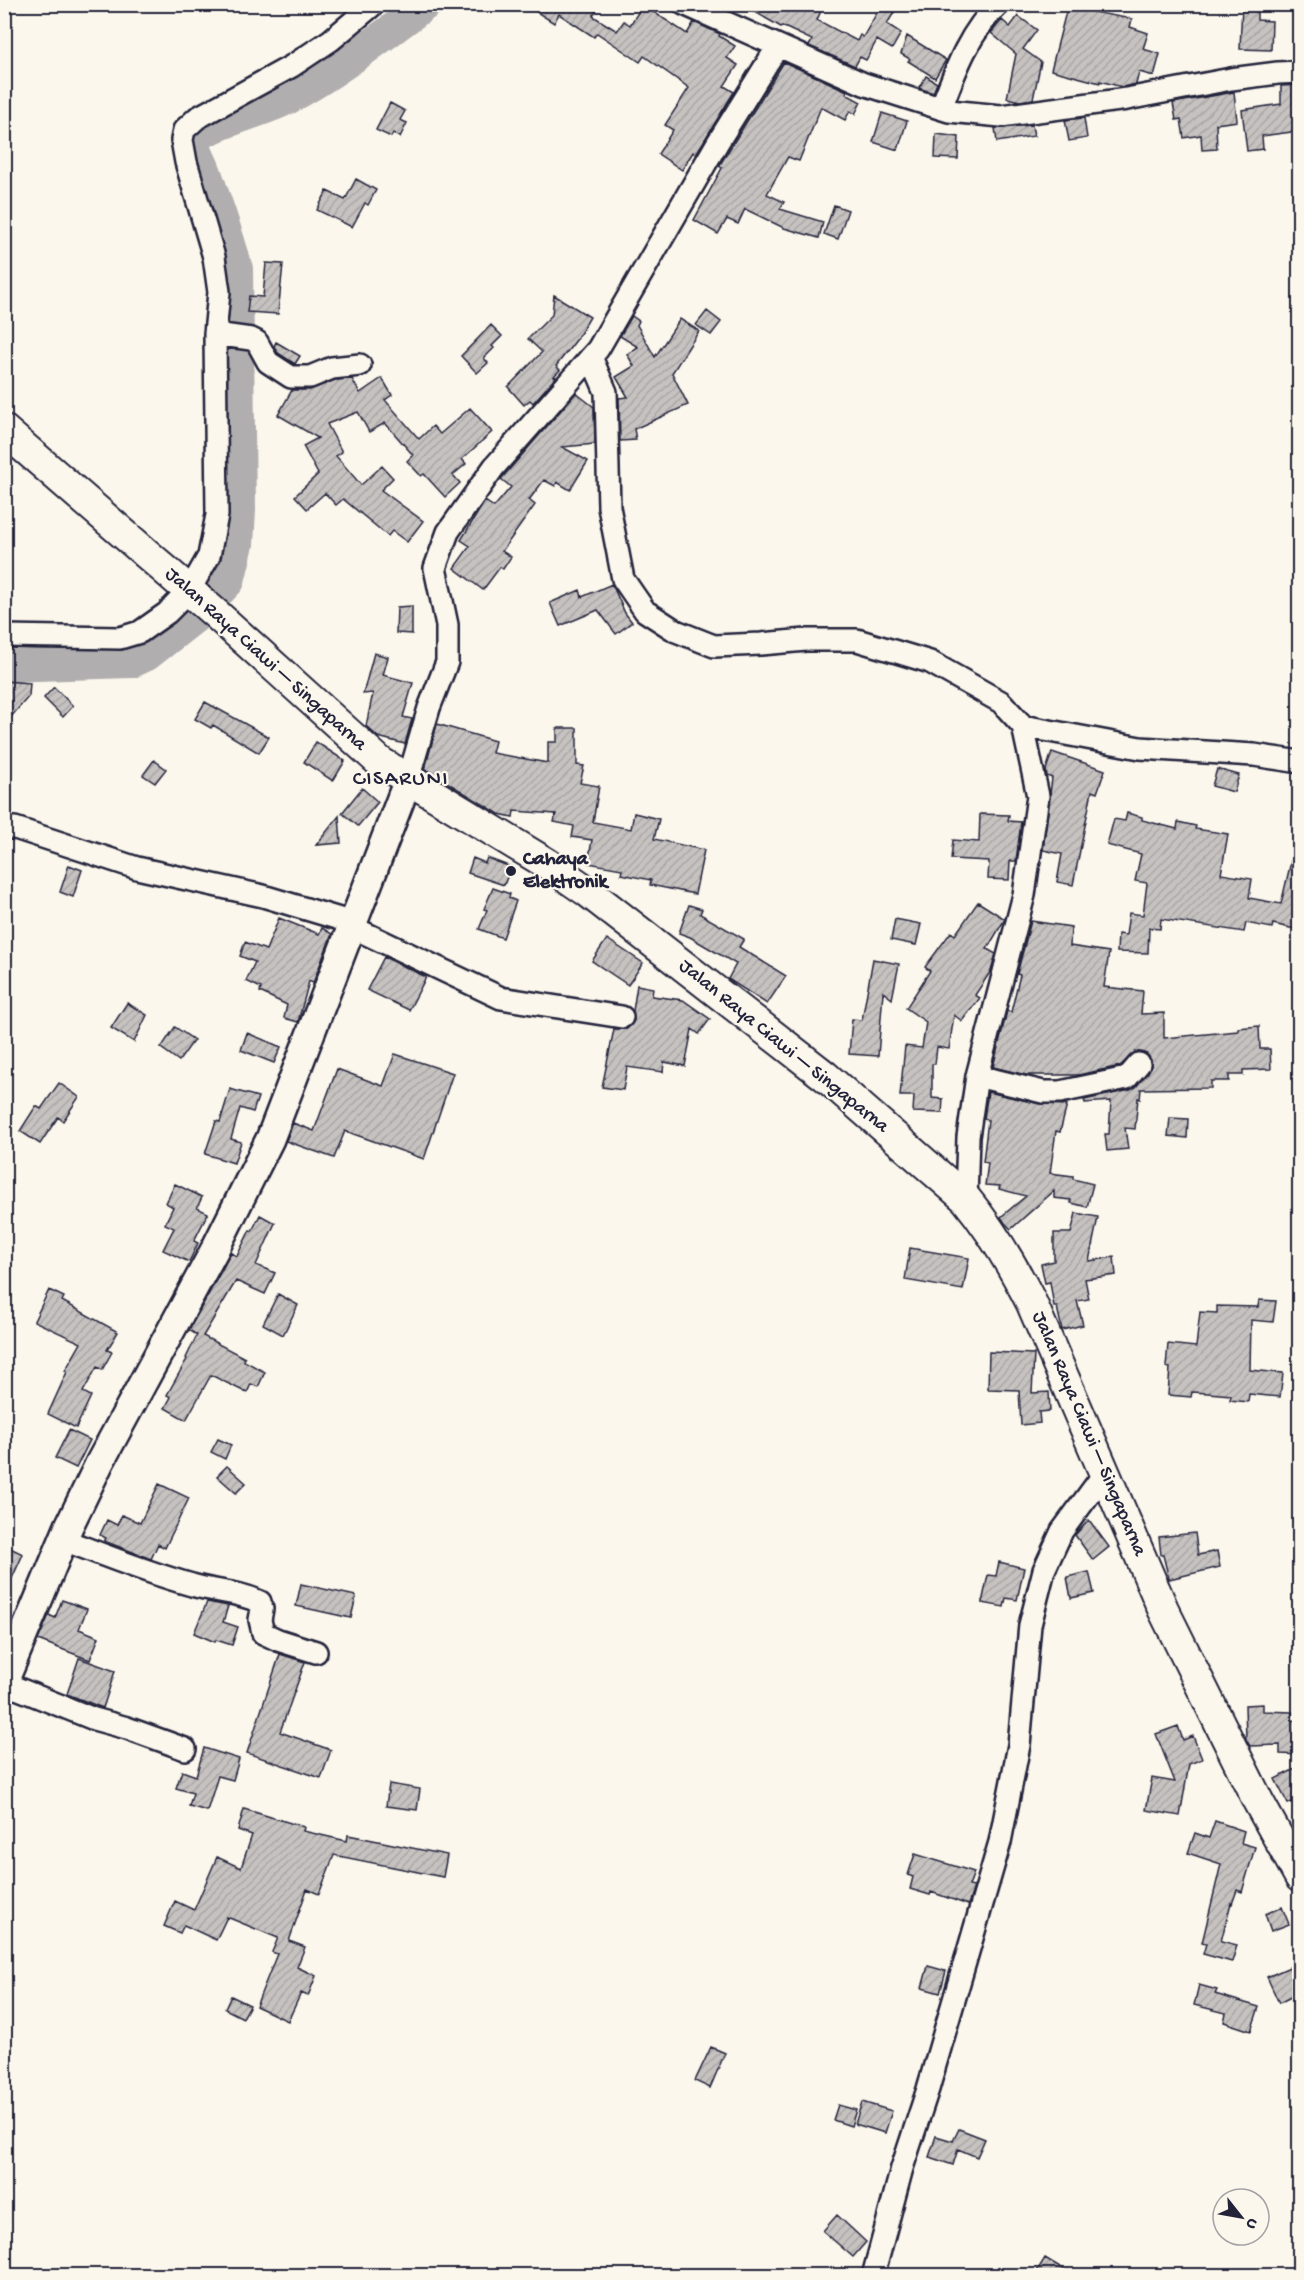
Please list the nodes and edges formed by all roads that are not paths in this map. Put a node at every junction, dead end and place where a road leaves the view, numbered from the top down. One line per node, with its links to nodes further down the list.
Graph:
1 (684, 4): 4 (street)
2 (999, 4): 6 (street)
3 (374, 5): 7 (street)
4 (778, 46): 6 (street); 8 (street)
5 (1299, 72): 6 (street)
6 (941, 108)
7 (233, 337): 9 (street); 11 (street)
8 (591, 357): 13 (street); 15 (street)
9 (360, 365)
10 (4, 430): 11 (main road, Jalan Raya Ciawi — Singaparna)
11 (201, 602): 12 (street); 15 (main road, Jalan Raya Ciawi — Singaparna)
12 (4, 636)
13 (1023, 726): 14 (street); 20 (street)
14 (1299, 762)
15 (408, 780): 17 (street); 21 (main road, Jalan Raya Ciawi — Singaparna)
16 (4, 828): 17 (street)
17 (352, 925): 18 (street); 23 (street)
18 (622, 1017)
19 (1139, 1064): 20 (street)
20 (977, 1076): 21 (street)
21 (966, 1200): 22 (main road, Jalan Raya Ciawi — Singaparna)
22 (1104, 1474): 27 (main road, Jalan Raya Ciawi — Singaparna); 28 (street)
23 (64, 1540): 24 (street); 25 (street)
24 (315, 1652)
25 (4, 1683): 26 (street)
26 (185, 1749)
27 (1299, 1877)
28 (873, 2276)

